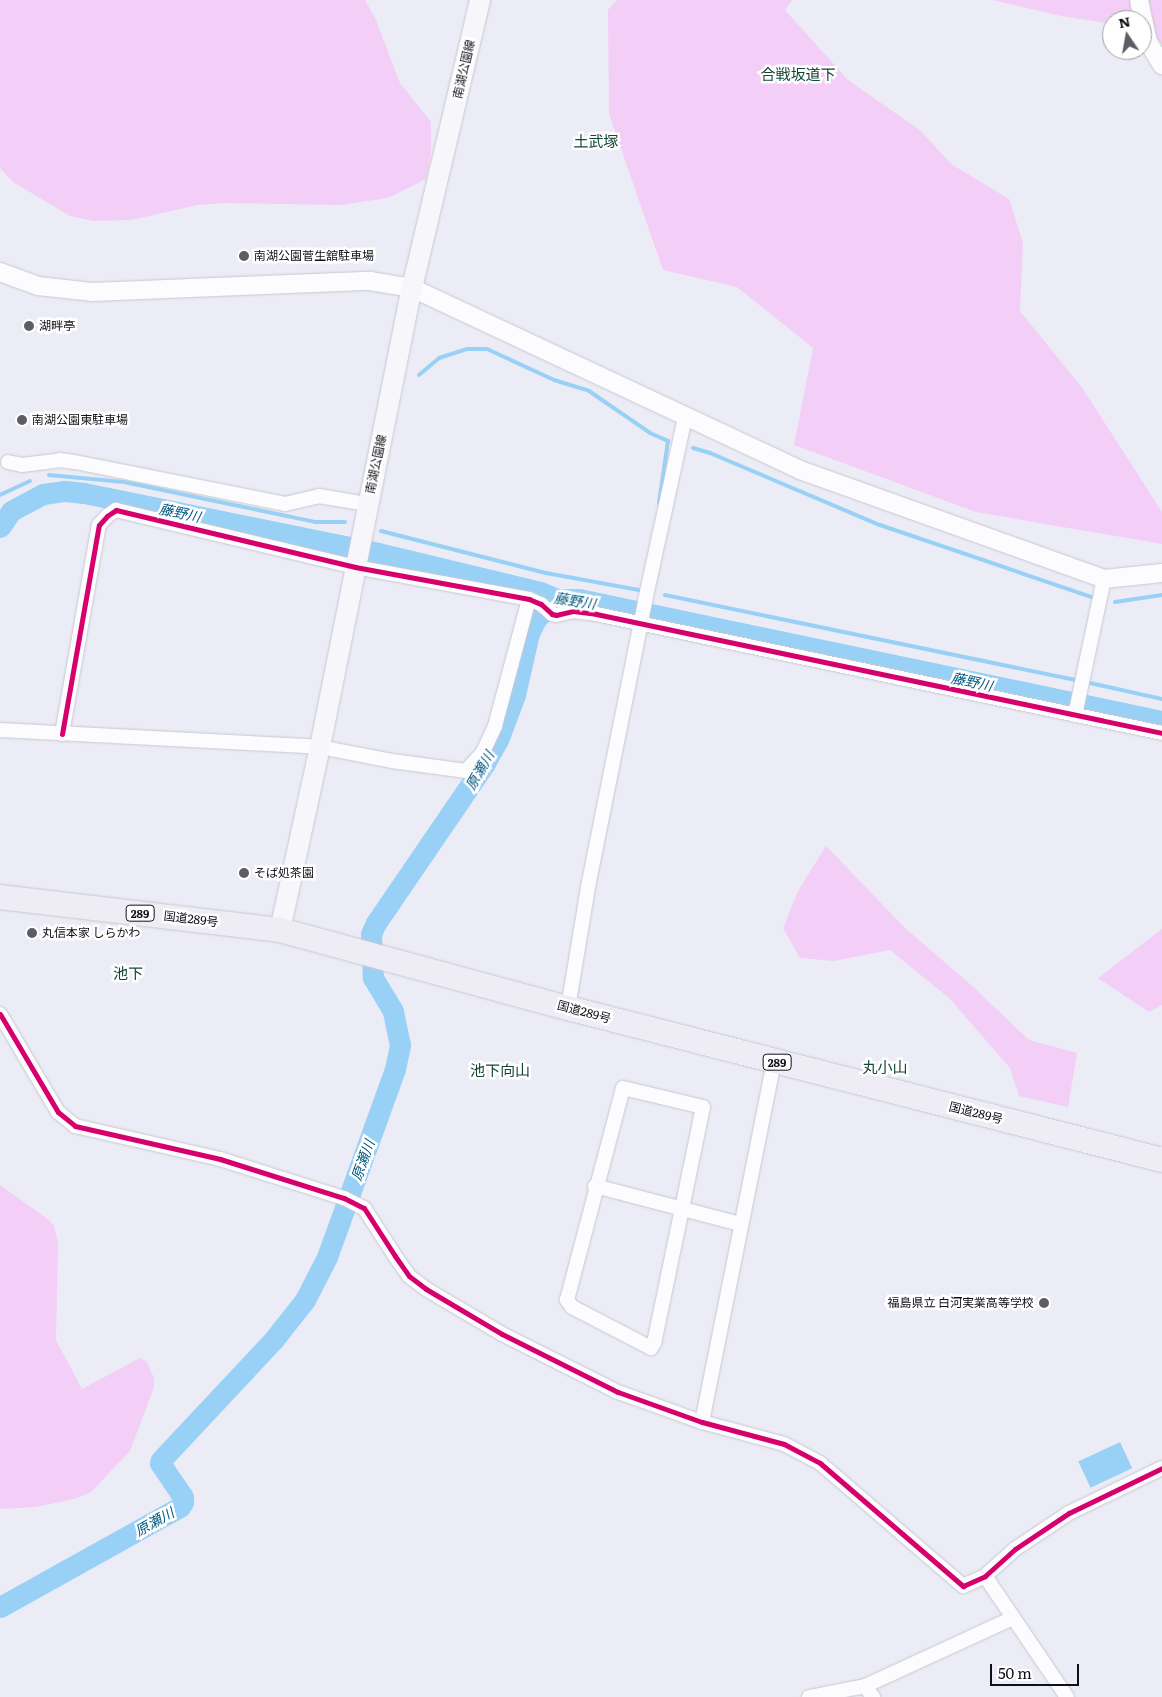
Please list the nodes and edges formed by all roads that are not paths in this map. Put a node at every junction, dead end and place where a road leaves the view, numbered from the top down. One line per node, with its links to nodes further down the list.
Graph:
1 (480, 0): 5 (main road, 南湖公園線)
2 (1139, 0): 3 (street)
3 (1162, 65)
4 (0, 272): 5 (street)
5 (412, 288): 6 (street); 8 (main road, 南湖公園線)
6 (685, 417): 11 (street); 13 (street)
7 (8, 462): 8 (street)
8 (367, 504): 9 (main road, 南湖公園線)
9 (355, 567): 12 (street); 17 (street); 18 (main road, 南湖公園線)
10 (1162, 573): 11 (street)
11 (1104, 579): 14 (street)
12 (535, 601): 13 (street); 18 (street)
13 (641, 623): 14 (street); 21 (street)
14 (1075, 715): 16 (street)
15 (0, 730): 17 (street)
16 (1162, 733)
17 (62, 734): 18 (street)
18 (320, 747): 20 (main road, 南湖公園線)
19 (0, 897): 20 (highway, 国道289号 / 289)
20 (280, 930): 21 (highway, 国道289号 / 289)
21 (568, 1008): 23 (highway, 国道289号 / 289)
22 (0, 1014): 28 (street)
23 (774, 1061): 24 (highway, 国道289号 / 289); 27 (street)
24 (1162, 1160)
25 (595, 1186): 26 (street); 26 (street); 26 (street)
26 (682, 1207): 27 (street)
27 (740, 1224): 28 (street)
28 (702, 1422): 30 (street)
29 (1162, 1468): 30 (street)
30 (985, 1576): 31 (street)
31 (1013, 1618): 32 (street); 34 (street)
32 (869, 1691): 33 (street)
33 (809, 1697)
34 (1067, 1697)

